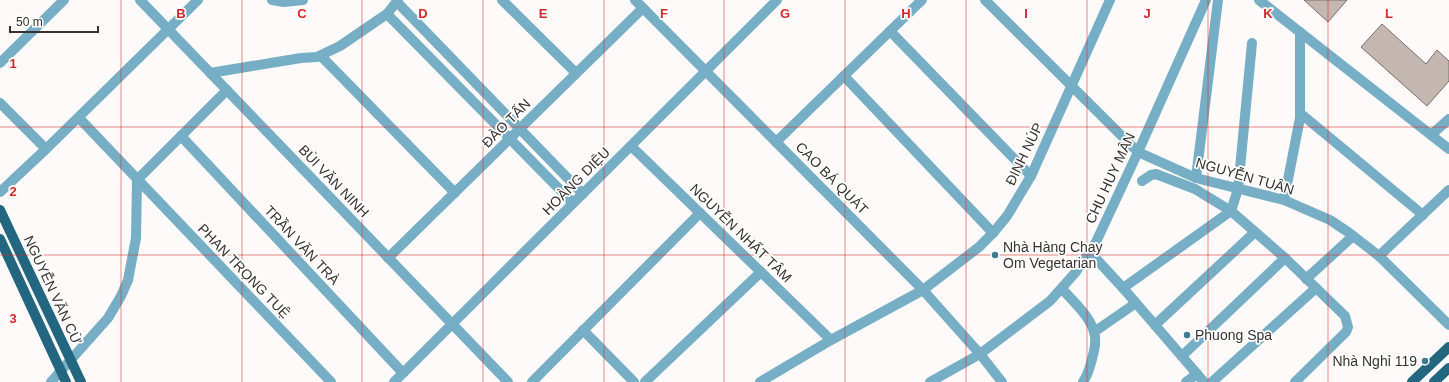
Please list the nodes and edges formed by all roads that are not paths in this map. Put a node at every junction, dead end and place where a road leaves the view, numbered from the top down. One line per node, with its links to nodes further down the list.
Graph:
1 (64, 0): 23 (street)
2 (140, 0): 18 (street, BÙI VĂN NINH)
3 (198, 0): 18 (street)
4 (272, 0): 5 (street)
5 (303, 0)
6 (502, 0): 26 (street)
7 (635, 0): 16 (street, CAO BÁ QUÁT)
8 (778, 0): 24 (street, HOÀNG DIỆU)
9 (922, 0): 19 (street)
10 (985, 0): 28 (street, NGUYỄN TUÂN)
11 (1206, 0): 42 (street, CHU HUY MÂN)
12 (1218, 0): 44 (street)
13 (1259, 0): 20 (street)
14 (398, 1): 17 (street); 34 (street)
15 (1109, 1): 28 (street, ĐINH NÚP)
16 (643, 8): 24 (street, CAO BÁ QUÁT); 26 (street, ĐÀO TẤN)
17 (387, 14): 22 (street); 37 (street)
18 (168, 30): 25 (street, BÙI VĂN NINH); 32 (street)
19 (890, 31): 27 (street); 43 (street)
20 (1300, 32): 31 (street); 36 (street)
21 (1252, 43): 47 (street)
22 (320, 56): 25 (street); 50 (street)
23 (0, 63)
24 (706, 71): 38 (street, CAO BÁ QUÁT); 39 (street, HOÀNG DIỆU)
25 (210, 73): 29 (street, BÙI VĂN NINH)
26 (576, 73): 34 (street, ĐÀO TẤN)
27 (844, 76): 38 (street); 59 (street)
28 (1070, 86): 42 (street, NGUYỄN TUÂN); 43 (street, ĐINH NÚP)
29 (226, 90): 35 (street); 64 (street, BÙI VĂN NINH)
30 (0, 103): 40 (street)
31 (1300, 114): 52 (street); 57 (street)
32 (79, 118): 40 (street); 45 (street, PHAN TRỌNG TUỆ)
33 (1449, 119): 36 (street)
34 (520, 129): 37 (street, ĐÀO TẤN); 51 (street)
35 (181, 136): 45 (street); 85 (street, TRẦN VĂN TRÀ)
36 (1431, 136): 41 (street)
37 (510, 139): 50 (street, ĐÀO TẤN); 53 (street)
38 (776, 142): 71 (street, CAO BÁ QUÁT)
39 (630, 146): 51 (street, HOÀNG DIỆU); 56 (street, NGUYỄN NHẤT TÂM)
40 (46, 149): 49 (street)
41 (1449, 149)
42 (1138, 152): 44 (street, NGUYỄN TUÂN); 62 (street, CHU HUY MÂN)
43 (1030, 176): 59 (street, ĐINH NÚP)
44 (1196, 178): 47 (street, NGUYỄN TUÂN)
45 (138, 180): 82 (street); 90 (street, PHAN TRỌNG TUỆ)
46 (1142, 181): 55 (street)
47 (1238, 189): 52 (street, NGUYỄN TUÂN); 55 (street)
48 (1449, 190): 57 (street)
49 (0, 192)
50 (455, 193): 64 (street, ĐÀO TẤN)
51 (583, 194): 53 (street, HOÀNG DIỆU)
52 (1284, 200): 60 (street, NGUYỄN TUÂN)
53 (573, 203): 73 (street, HOÀNG DIỆU)
54 (0, 210): 82 (main road, NGUYỄN VĂN CỪ)
55 (1231, 211): 58 (street); 68 (street)
56 (700, 213): 66 (street, NGUYỄN NHẤT TÂM); 76 (street)
57 (1422, 215): 63 (street)
58 (1255, 232): 65 (street); 74 (street)
59 (993, 233): 71 (street, ĐINH NÚP)
60 (1353, 236): 63 (street, NGUYỄN TUÂN); 67 (street)
61 (0, 239): 84 (main road, NGUYỄN VĂN CỪ)
62 (1090, 251): 68 (street); 70 (street, CHU HUY MÂN)
63 (1379, 256): 75 (street, NGUYỄN TUÂN)
64 (388, 258): 73 (street, BÙI VĂN NINH)
65 (1286, 258): 67 (street); 81 (street)
66 (761, 272): 78 (street, NGUYỄN NHẤT TÂM); 95 (street)
67 (1306, 279): 69 (street)
68 (1123, 288): 72 (street)
69 (1316, 288): 102 (street); 103 (street)
70 (1062, 289): 77 (street); 80 (street, CHU HUY MÂN)
71 (923, 290): 78 (street, ĐINH NÚP); 80 (street, CAO BÁ QUÁT)
72 (1136, 303): 74 (street); 77 (street)
73 (452, 324): 85 (street, HOÀNG DIỆU); 92 (street, BÙI VĂN NINH)
74 (1155, 325): 81 (street)
75 (1449, 325)
76 (583, 330): 93 (street); 94 (street)
77 (1094, 332): 99 (street)
78 (831, 340): 96 (street, ĐINH NÚP)
79 (1449, 347): 104 (main road)
80 (980, 354): 97 (street, CHU HUY MÂN); 98 (street, CAO BÁ QUÁT)
81 (1182, 356): 86 (street)
82 (71, 360): 84 (street); 89 (main road, NGUYỄN VĂN CỪ)
83 (1449, 368): 105 (main road)
84 (61, 371): 87 (street); 88 (main road, NGUYỄN VĂN CỪ)
85 (403, 373): 91 (street, HOÀNG DIỆU)
86 (1197, 374): 100 (street); 101 (street)
87 (51, 382)
88 (66, 382)
89 (81, 382)
90 (331, 382)
91 (394, 382)
92 (508, 382)
93 (532, 382)
94 (634, 382)
95 (644, 382)
96 (760, 382)
97 (930, 382)
98 (1002, 382)
99 (1083, 382)
100 (1186, 382)
101 (1204, 382)
102 (1212, 382)
103 (1295, 382)
104 (1412, 382)
105 (1434, 382)

